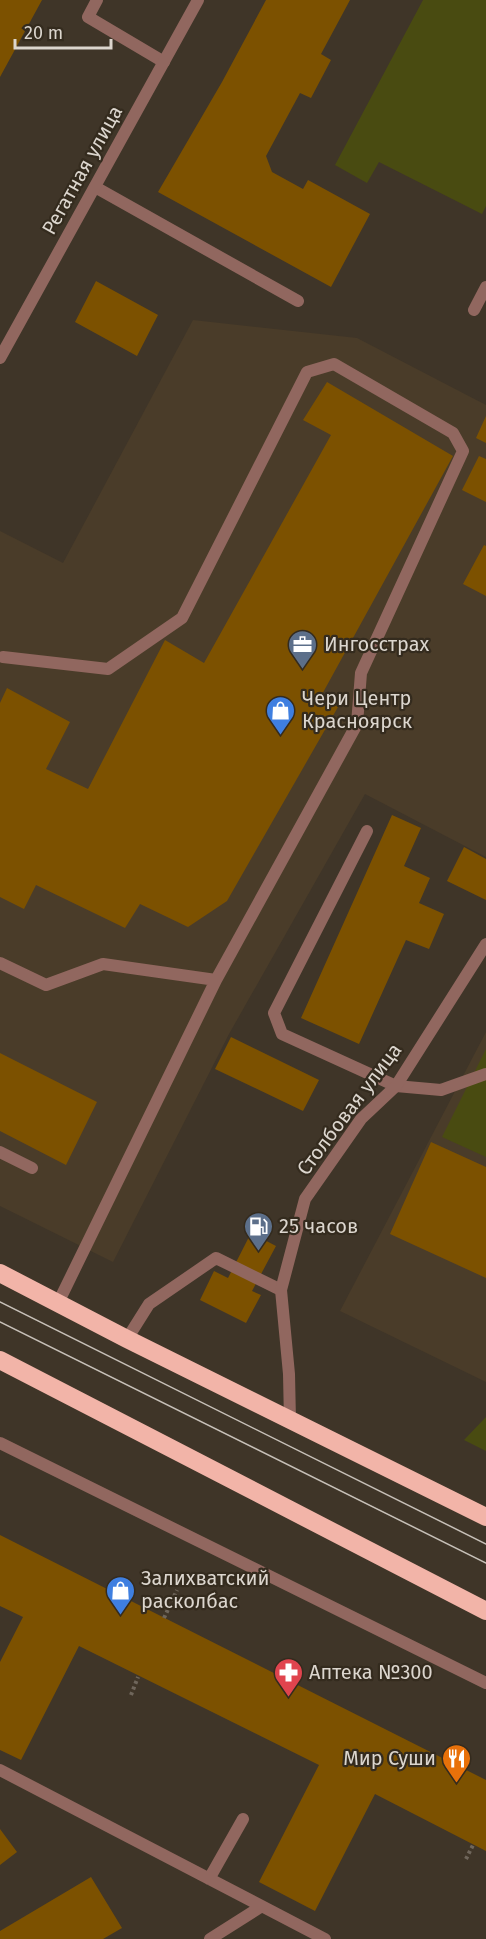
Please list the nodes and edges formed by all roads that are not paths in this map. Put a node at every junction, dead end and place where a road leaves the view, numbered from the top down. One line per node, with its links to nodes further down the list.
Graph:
1 (97, 0): 3 (street)
2 (198, 0): 3 (street, Регатная улица)
3 (164, 62): 4 (street, Регатная улица)
4 (95, 187): 6 (street); 8 (street, Регатная улица)
5 (486, 287): 7 (street)
6 (298, 301)
7 (474, 310)
8 (0, 358)
9 (3, 657): 13 (street)
10 (367, 831): 15 (street)
11 (486, 944): 15 (street, Столбовая улица)
12 (0, 963): 13 (street)
13 (216, 980): 20 (street)
14 (486, 1074): 15 (street)
15 (396, 1086): 19 (street, Столбовая улица)
16 (0, 1152): 17 (street)
17 (32, 1168)
18 (0, 1273): 20 (highway)
19 (281, 1290): 21 (street); 23 (street, Столбовая улица)
20 (58, 1303): 21 (highway)
21 (127, 1340): 23 (highway)
22 (0, 1360): 26 (highway)
23 (290, 1421): 25 (highway)
24 (0, 1443): 27 (street)
25 (486, 1517)
26 (486, 1611)
27 (486, 1683)
28 (0, 1770): 30 (street)
29 (243, 1819): 30 (street)
30 (209, 1879): 31 (street)
31 (262, 1906): 32 (street); 33 (street)
32 (210, 1939)
33 (325, 1939)

